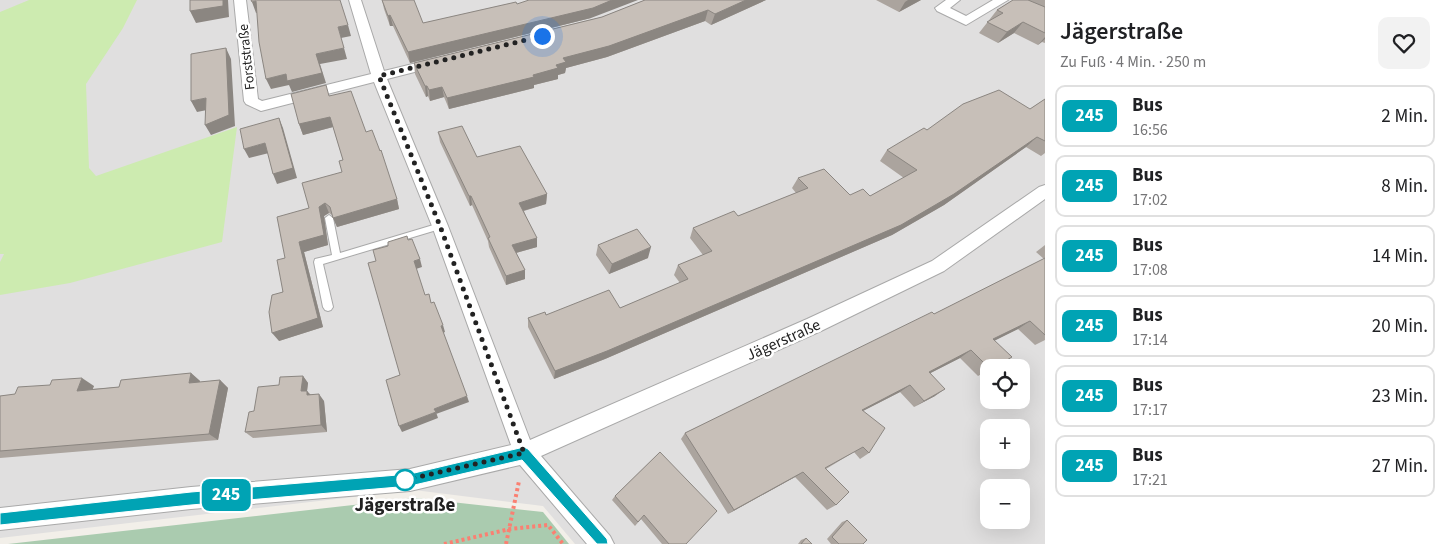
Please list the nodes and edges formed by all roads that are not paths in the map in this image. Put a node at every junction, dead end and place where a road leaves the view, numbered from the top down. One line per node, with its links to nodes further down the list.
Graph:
1 (240, 0): 6 (street, Forststraße)
2 (355, 0): 6 (street)
3 (954, 0): 4 (street)
4 (1002, 0)
5 (451, 59): 6 (street)
6 (379, 76): 9 (street)
7 (1045, 191): 12 (street, Jägerstraße)
8 (329, 218): 10 (lane)
9 (440, 226): 10 (lane); 12 (street)
10 (337, 256): 11 (lane)
11 (328, 307)
12 (524, 453): 13 (street, Jägerstraße); 14 (street)
13 (0, 519)
14 (602, 544)

